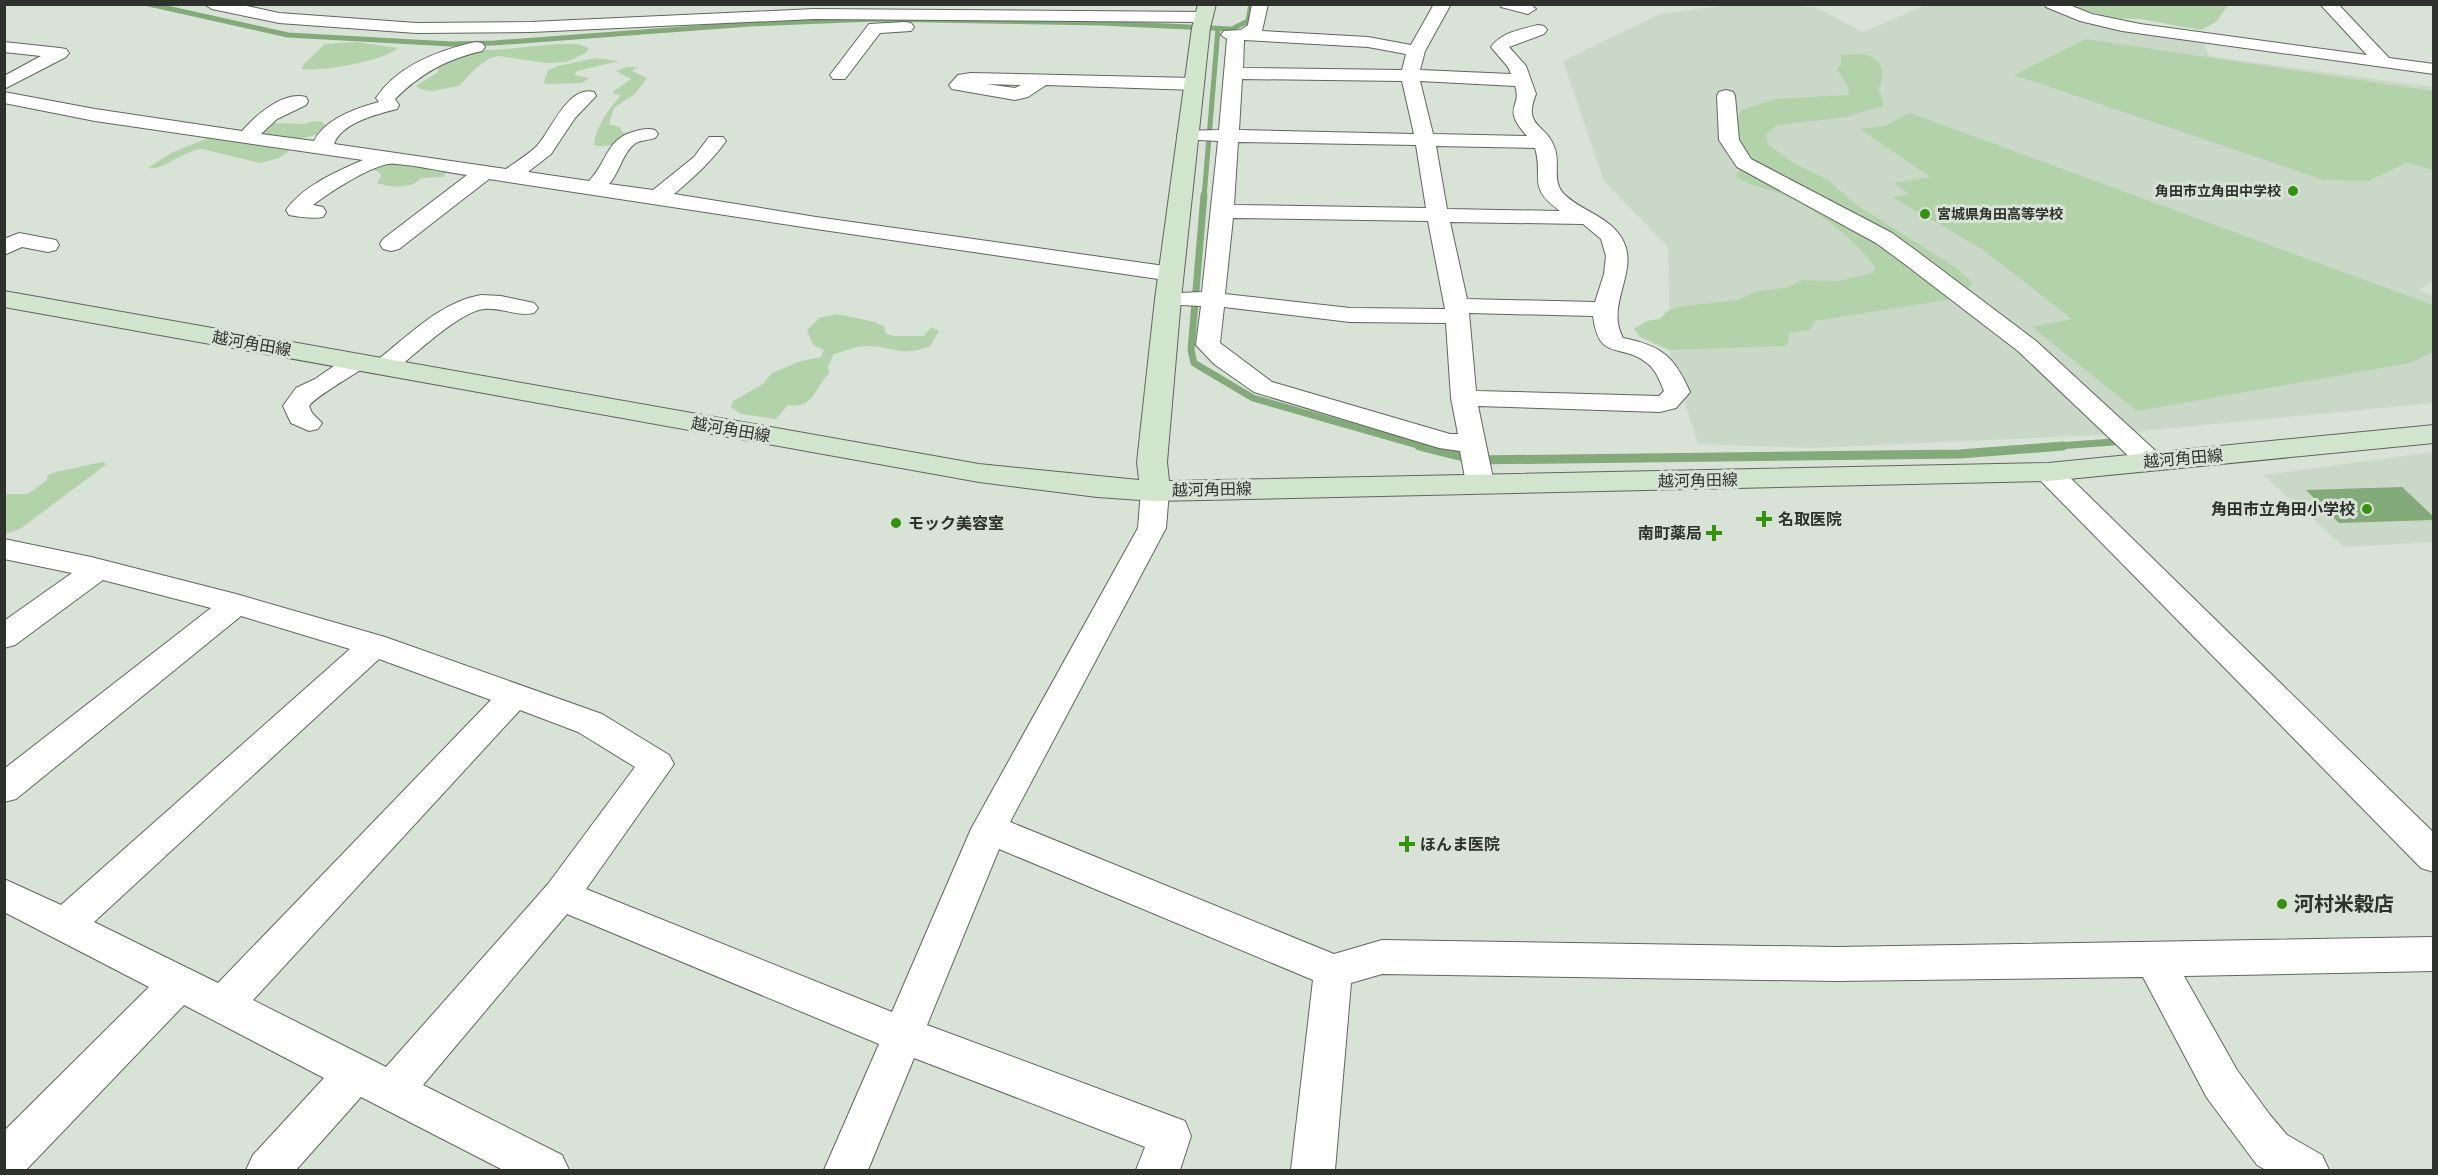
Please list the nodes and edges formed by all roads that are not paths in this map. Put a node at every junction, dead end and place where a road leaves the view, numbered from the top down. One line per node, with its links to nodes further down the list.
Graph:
1 (212, 4): 10 (street)
2 (1260, 4): 12 (street)
3 (1443, 4): 15 (street)
4 (1507, 4): 8 (street)
5 (2052, 4): 16 (street)
6 (2328, 4): 16 (street)
7 (554, 9): 10 (street)
8 (1528, 9)
9 (1204, 23): 10 (street); 12 (street); 19 (street); 24 (main road)
10 (531, 27)
11 (1538, 30): 22 (street)
12 (1240, 35): 15 (street); 18 (street)
13 (4, 47): 23 (street)
14 (477, 47): 36 (street)
15 (1416, 51): 20 (street)
16 (2384, 63): 17 (street)
17 (2433, 69)
18 (1232, 73): 20 (street); 31 (street)
19 (838, 75)
20 (1410, 75): 22 (street); 34 (street)
21 (1040, 81): 24 (street)
22 (1523, 83): 35 (street)
23 (4, 84)
24 (1195, 84): 30 (main road)
25 (587, 96): 39 (street)
26 (1726, 96): 61 (street)
27 (4, 97): 32 (street)
28 (299, 102): 32 (street)
29 (648, 134): 40 (street)
30 (1187, 135): 31 (street); 49 (main road)
31 (1227, 137): 34 (street); 42 (street)
32 (247, 138): 36 (street)
33 (716, 141): 41 (street)
34 (1425, 141): 35 (street); 44 (street)
35 (1542, 142): 45 (street)
36 (324, 149): 37 (street)
37 (385, 158): 38 (street); 43 (street)
38 (483, 173): 39 (street); 46 (street)
39 (509, 176): 40 (street)
40 (594, 188): 41 (street)
41 (656, 198): 49 (street)
42 (1222, 211): 44 (street); 51 (street)
43 (315, 212)
44 (1438, 216): 45 (street); 54 (street)
45 (1587, 218): 53 (street)
46 (392, 244)
47 (48, 245): 48 (street)
48 (4, 248)
49 (1170, 286): 51 (street); 64 (main road)
50 (4, 299): 55 (main road, 越河角田線)
51 (1212, 299): 54 (street); 60 (street)
52 (526, 308): 56 (street)
53 (1605, 309): 54 (street); 57 (street)
54 (1457, 311): 57 (street)
55 (356, 362): 56 (main road, 越河角田線); 58 (street)
56 (384, 367): 64 (main road, 越河角田線)
57 (1464, 398): 60 (street)
58 (309, 423)
59 (2433, 434): 61 (main road, 越河角田線)
60 (1472, 443): 63 (street)
61 (2150, 461): 62 (main road, 越河角田線)
62 (2048, 472): 63 (main road, 越河角田線); 73 (street)
63 (1480, 483): 64 (main road, 越河角田線)
64 (1155, 491): 72 (street)
65 (4, 549): 66 (street)
66 (98, 569): 67 (street); 68 (street)
67 (236, 604): 69 (street); 71 (street)
68 (4, 637)
69 (374, 645): 70 (street); 76 (street)
70 (514, 696): 75 (street); 81 (street)
71 (4, 789)
72 (989, 829): 79 (street); 82 (street)
73 (2433, 857)
74 (4, 894): 76 (street)
75 (561, 896): 82 (street); 84 (street)
76 (66, 924): 80 (street)
77 (2433, 954): 78 (street)
78 (2154, 960): 79 (street); 91 (street)
79 (1333, 971): 90 (street)
80 (180, 983): 81 (street); 85 (street)
81 (223, 1005): 83 (street)
82 (903, 1035): 88 (street); 89 (street)
83 (356, 1073): 84 (street); 86 (street)
84 (392, 1091): 87 (street)
85 (4, 1162)
86 (268, 1170)
87 (547, 1170)
88 (846, 1170)
89 (1158, 1170)
90 (1313, 1170)
91 (2307, 1170)

